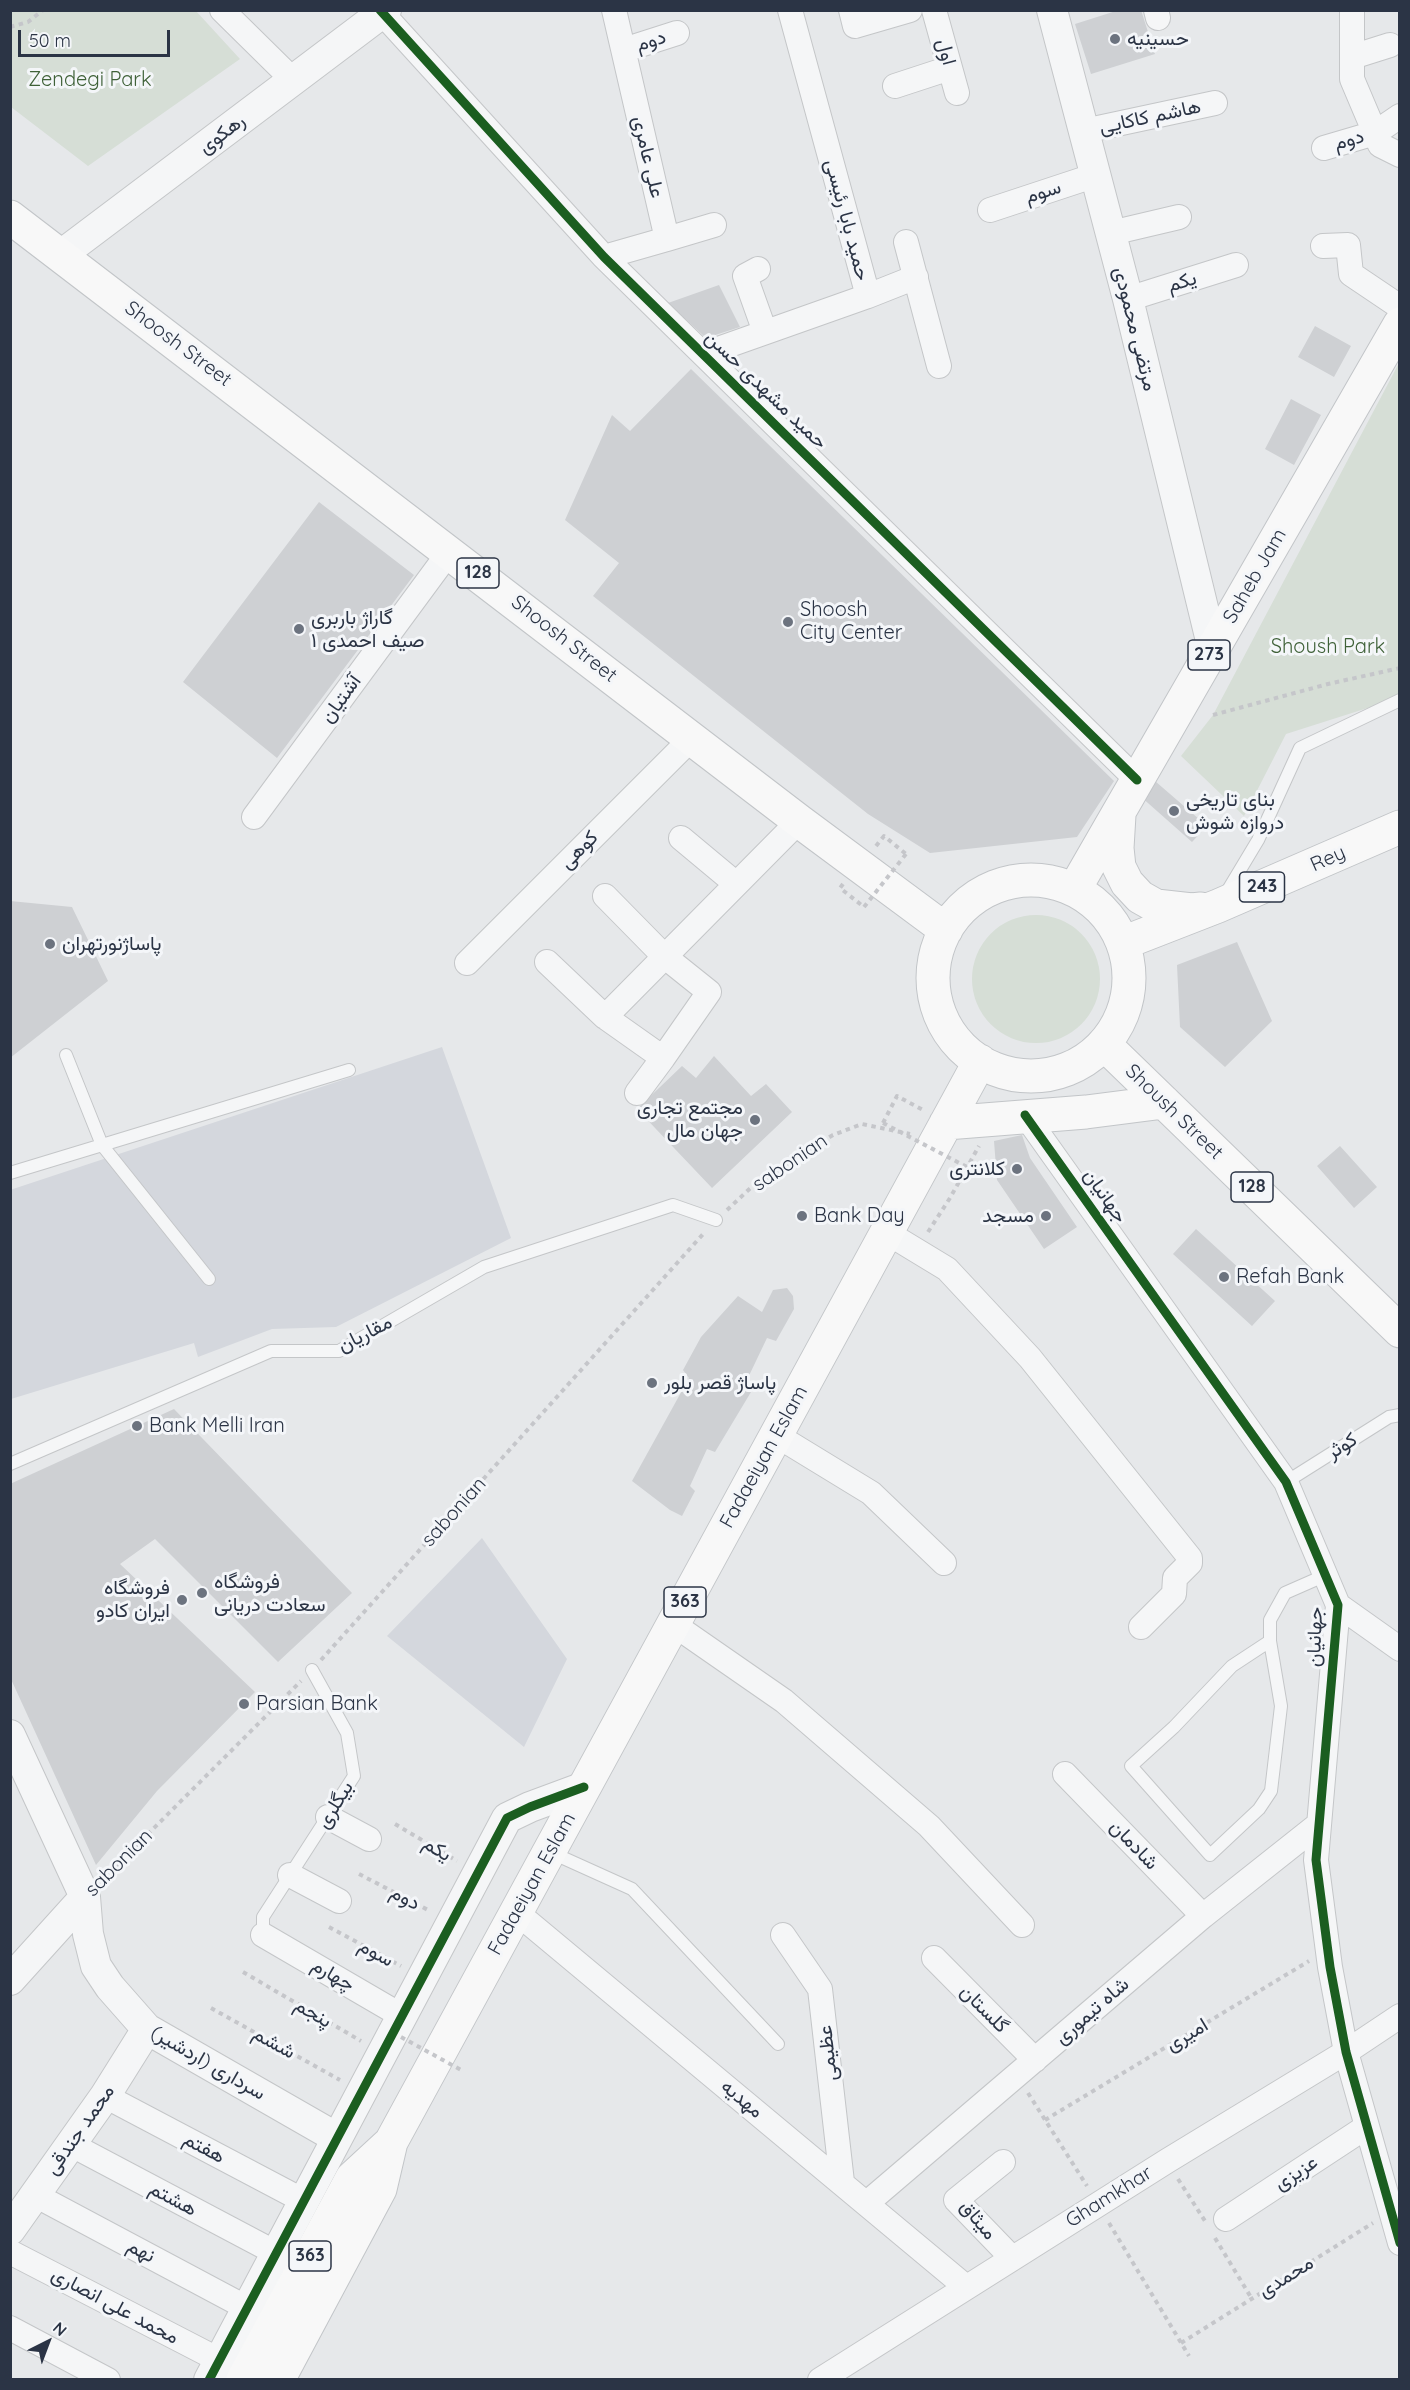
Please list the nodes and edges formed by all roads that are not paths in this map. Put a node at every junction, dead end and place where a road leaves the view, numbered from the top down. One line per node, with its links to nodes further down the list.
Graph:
1 (222, 10): 15 (street)
2 (790, 10): 38 (street, حمید بابا رئیسی)
3 (851, 10): 4 (street)
4 (910, 10)
5 (934, 10): 14 (street, اول)
6 (1052, 10): 20 (street, مرتضی محمودی)
7 (1352, 10): 13 (street)
8 (383, 11): 15 (street, رهکوی); 34 (street, حمید مشهدی حسن)
9 (622, 13): 12 (street, علی عامری)
10 (677, 33): 12 (street, دوم)
11 (1390, 45): 13 (street)
12 (624, 50): 30 (street, علی عامری)
13 (1352, 57): 21 (street)
14 (950, 68): 16 (street); 17 (street, اول)
15 (293, 80): 33 (street, رهکوی)
16 (895, 87)
17 (957, 93)
18 (1215, 103): 20 (street, هاشم کاکایی)
19 (1400, 117): 21 (street)
20 (1084, 131): 24 (street, مرتضی محمودی)
21 (1375, 133): 22 (street, دوم); 23 (street)
22 (1324, 148)
23 (1400, 155)
24 (1096, 175): 25 (street, سوم); 29 (street, مرتضی محمودی)
25 (990, 210)
26 (1179, 217): 29 (street)
27 (714, 225): 30 (street)
28 (16, 226): 33 (main road, Shoosh Street / 128)
29 (1111, 233): 39 (street, مرتضی محمودی)
30 (667, 239): 34 (street)
31 (906, 242): 37 (street)
32 (1323, 246): 40 (street)
33 (61, 255): 45 (main road, Shoosh Street / 128)
34 (604, 257): 43 (street, حمید مشهدی حسن)
35 (1236, 265): 39 (street, یکم)
36 (758, 269): 42 (street)
37 (916, 277): 38 (street); 44 (street)
38 (868, 296): 42 (street, حمید بابا رئیسی)
39 (1128, 298): 46 (street, مرتضی محمودی)
40 (1400, 307)
41 (1400, 324): 46 (main road, Saheb Jam / 273)
42 (765, 332): 43 (street, حمید بابا رئیسی)
43 (704, 354): 49 (street, حمید مشهدی حسن)
44 (939, 366)
45 (450, 551): 48 (main road, Shoosh Street / 128); 51 (street, آشتیان)
46 (1213, 649): 49 (main road, Saheb Jam / 273)
47 (1400, 700): 58 (lane)
48 (692, 738): 52 (main road, Shoosh Street / 128); 63 (street, کوهی)
49 (1137, 780): 50 (main road, Saheb Jam / 273)
50 (1120, 810): 56 (main road, Saheb Jam / 273); 58 (main road)
51 (254, 817)
52 (799, 820): 55 (street); 59 (main road, Shoosh Street / 128)
53 (1400, 827): 58 (main road, Rey / 243)
54 (681, 838): 55 (street)
55 (735, 883): 61 (street)
56 (1074, 890): 59 (main road); 60 (main road)
57 (605, 896): 61 (street)
58 (1218, 906): 60 (main road, Rey / 243)
59 (946, 930): 68 (main road)
60 (1123, 943): 65 (main road)
61 (664, 956): 64 (street); 67 (street)
62 (547, 962): 64 (street)
63 (467, 963)
64 (605, 1017): 67 (street)
65 (1104, 1044): 68 (main road); 71 (main road, Shoush Street / 128)
66 (66, 1055): 74 (lane)
67 (663, 1058): 70 (street)
68 (980, 1061): 73 (main road, Fadaeiyan Eslam / 363)
69 (349, 1070): 74 (lane)
70 (638, 1093)
71 (1164, 1102): 72 (main road); 79 (main road, Shoush Street / 128)
72 (1025, 1115): 73 (main road); 83 (street, جهانیان)
73 (941, 1131): 77 (main road, Fadaeiyan Eslam / 363)
74 (102, 1145): 75 (lane); 78 (lane)
75 (10, 1173)
76 (716, 1220): 82 (lane, مقاریان)
77 (886, 1232): 81 (main road, Fadaeiyan Eslam / 363); 88 (street)
78 (209, 1278)
79 (1394, 1318)
80 (1400, 1415): 83 (lane, کوثر)
81 (776, 1435): 84 (street); 87 (main road, Fadaeiyan Eslam / 363)
82 (10, 1464)
83 (1286, 1482): 85 (street, جهانیان)
84 (944, 1563)
85 (1326, 1575): 86 (street, جهانیان); 89 (lane)
86 (1338, 1605): 90 (street, جهانیان); 96 (street, جهانیان)
87 (673, 1624): 94 (main road, Fadaeiyan Eslam / 363); 104 (street)
88 (1140, 1627)
89 (1270, 1641): 89 (lane)
90 (1400, 1649)
91 (312, 1670): 95 (lane, بیگلری)
92 (10, 1735): 100 (street)
93 (1065, 1774): 103 (street, شادمان)
94 (584, 1787): 98 (main road, Fadaeiyan Eslam / 363); 111 (street)
95 (328, 1817): 97 (street); 99 (lane, بیگلری)
96 (1319, 1824): 103 (street, شاه تیموری); 113 (street, جهانیان)
97 (369, 1839)
98 (549, 1852): 102 (main road, Fadaeiyan Eslam / 363); 112 (lane)
99 (290, 1875): 101 (street); 105 (lane, بیگلری)
100 (85, 1897): 108 (street, sabonian); 110 (street, سرداری (اردشیر))
101 (339, 1901)
102 (516, 1912): 118 (main road, Fadaeiyan Eslam / 363); 121 (street, مهدیه)
103 (1203, 1916): 114 (street, شاه تیموری)
104 (1022, 1925)
105 (263, 1935): 111 (street, چهارم)
106 (783, 1935): 121 (street, عظیمی)
107 (934, 1958): 114 (street, گلستان)
108 (10, 1980)
109 (1400, 2016): 113 (street, Ghamkhar)
110 (147, 2030): 115 (street, محمد جندقی); 117 (street, سرداری (اردشیر))
111 (395, 2036): 117 (street)
112 (778, 2044)
113 (1346, 2052): 116 (street, جهانیان); 130 (street, Ghamkhar)
114 (1026, 2068): 124 (street, شاه تیموری)
115 (105, 2096): 119 (street, محمد جندقی); 123 (street, هفتم)
116 (1366, 2127): 125 (street, عزیزی); 127 (street, جهانیان)
117 (337, 2138): 123 (street)
118 (391, 2142): 134 (main road, Fadaeiyan Eslam / 363); 136 (main road)
119 (70, 2144): 122 (street, محمد جندقی); 129 (street, هشتم)
120 (1004, 2162): 130 (street, میثاق)
121 (842, 2182): 124 (street, مهدیه)
122 (35, 2195): 126 (street, محمد جندقی); 132 (street, نهم)
123 (304, 2201): 129 (street)
124 (867, 2203): 131 (street, مهدیه)
125 (1226, 2219)
126 (10, 2230)
127 (1397, 2230)
128 (10, 2252): 134 (street, محمد علی انصاری)
129 (276, 2253): 132 (street)
130 (1012, 2258): 131 (street, Ghamkhar)
131 (966, 2287): 137 (street, Ghamkhar)
132 (247, 2308): 134 (street)
133 (10, 2328): 135 (street)
134 (224, 2373)
135 (108, 2379)
136 (278, 2379)
137 (820, 2379)

